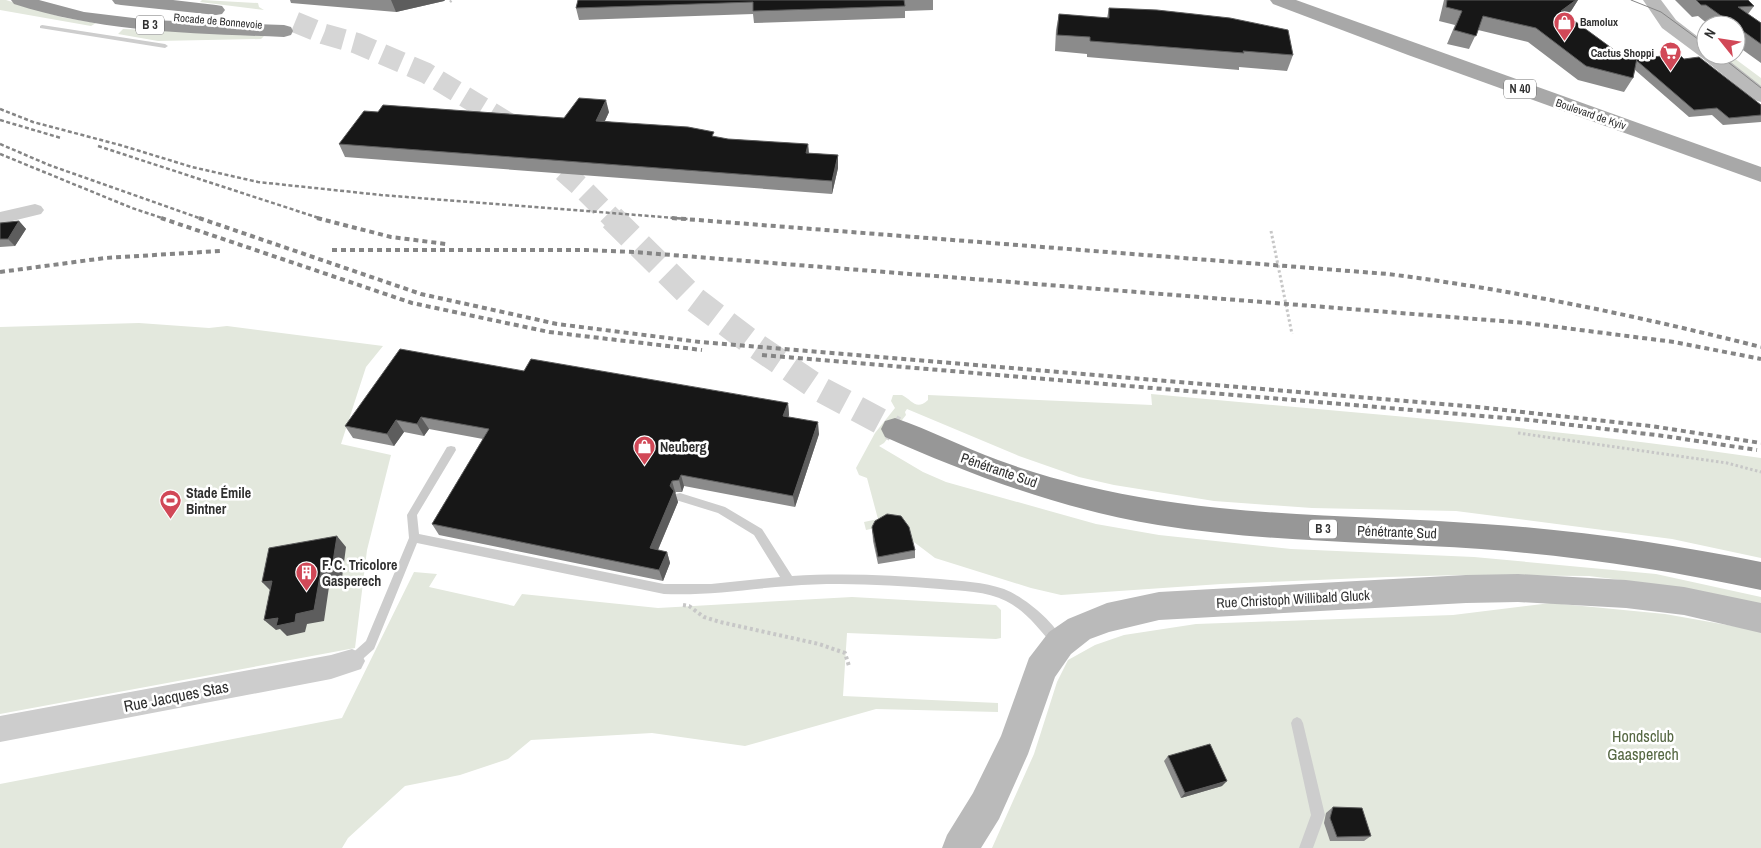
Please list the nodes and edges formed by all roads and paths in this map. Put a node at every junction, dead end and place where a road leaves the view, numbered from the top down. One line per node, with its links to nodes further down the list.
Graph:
1 (20, 0): 6 (highway, B 3)
2 (60, 0): 7 (highway, Rocade de Bonnevoie / B 3)
3 (121, 0): 7 (highway, B 3)
4 (1279, 0): 14 (main road, Boulevard de Kyiv / N 40)
5 (1652, 0): 10 (street)
6 (119, 23): 7 (highway, B 3); 9 (lane)
7 (289, 26)
8 (42, 27): 9 (lane)
9 (104, 36): 11 (lane)
10 (1696, 44)
11 (164, 46)
12 (1722, 65): 13 (street)
13 (1761, 96)
14 (1761, 175)
15 (35, 210): 16 (street)
16 (0, 218)
17 (1271, 231): 18 (path)
18 (1292, 334)
19 (896, 429): 25 (highway, Pénétrante Sud / B 3)
20 (1518, 433): 22 (path)
21 (451, 450): 24 (lane)
22 (1761, 472)
23 (680, 497): 26 (lane)
24 (414, 538): 26 (lane); 30 (lane)
25 (1761, 576)
26 (789, 581): 29 (lane)
27 (689, 606): 31 (path)
28 (1761, 618): 29 (street, Rue Christoph Willibald Gluck)
29 (1060, 643): 34 (street, Rue Christoph Willibald Gluck)
30 (352, 661): 33 (street, Rue Jacques Stas)
31 (849, 666)
32 (1297, 723): 35 (lane)
33 (0, 729)
34 (960, 848)
35 (1306, 848)

